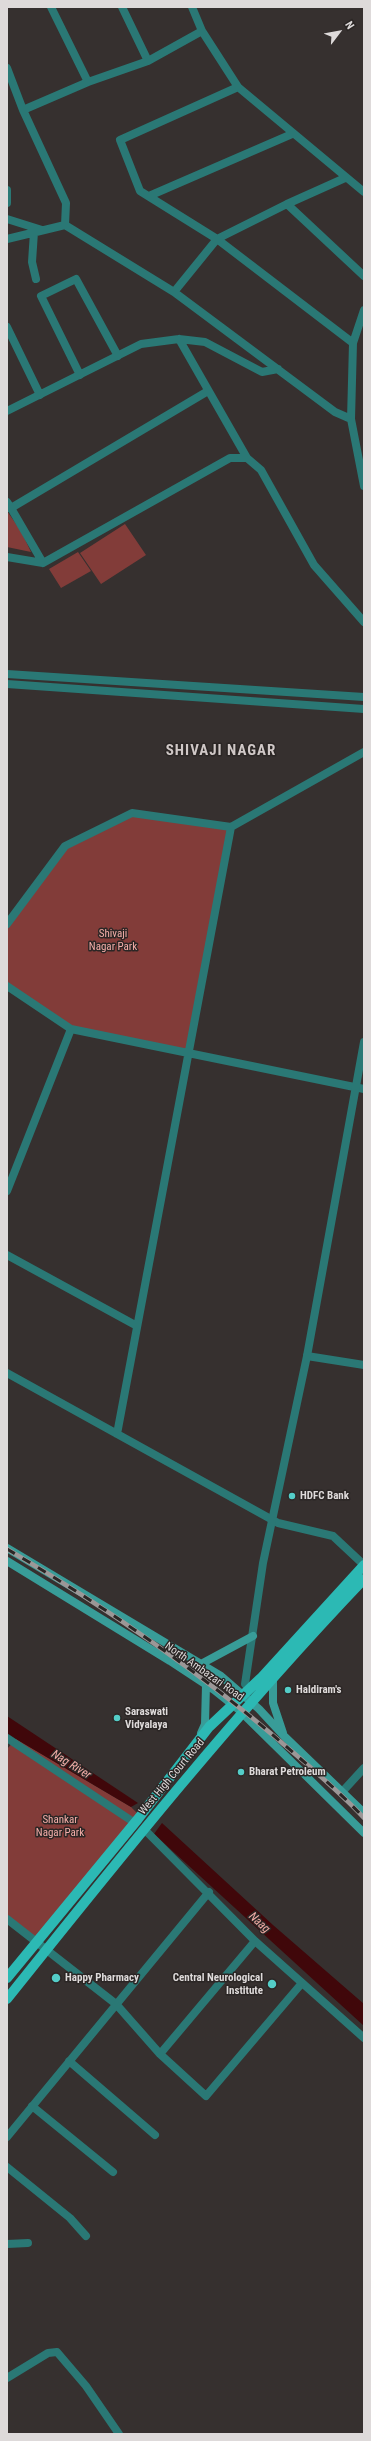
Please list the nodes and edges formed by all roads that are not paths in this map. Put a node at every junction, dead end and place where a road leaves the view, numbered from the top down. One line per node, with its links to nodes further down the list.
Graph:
1 (51, 7): 7 (street)
2 (122, 7): 5 (street)
3 (192, 7): 4 (street)
4 (202, 31): 5 (street); 8 (street)
5 (148, 61): 7 (street)
6 (7, 68): 9 (street)
7 (88, 82): 9 (street)
8 (238, 87): 10 (street); 14 (street)
9 (23, 110): 18 (street)
10 (292, 134): 11 (street); 14 (street)
11 (345, 178): 13 (street); 16 (street)
12 (7, 190): 15 (street)
13 (364, 192)
14 (149, 196): 21 (street)
15 (7, 204)
16 (287, 204): 21 (street); 23 (street)
17 (7, 219): 19 (street)
18 (65, 225): 19 (street); 25 (street)
19 (42, 230): 20 (street)
20 (34, 232): 22 (street); 24 (street)
21 (217, 238): 25 (street); 29 (street)
22 (7, 239)
23 (364, 276)
24 (36, 279)
25 (174, 292): 31 (street)
26 (364, 310): 29 (street)
27 (7, 327): 34 (street)
28 (178, 339): 30 (street); 31 (street); 33 (street)
29 (353, 343): 36 (street)
30 (118, 356): 32 (street); 32 (street)
31 (278, 369): 36 (street)
32 (80, 375): 34 (street)
33 (208, 391): 37 (street); 39 (street)
34 (40, 395): 35 (street)
35 (7, 411)
36 (351, 419): 38 (street)
37 (247, 458): 41 (street); 42 (street)
38 (364, 486)
39 (8, 506): 41 (street)
40 (7, 557): 41 (street)
41 (44, 563)
42 (364, 622)
43 (7, 674): 45 (street)
44 (7, 684): 46 (street)
45 (364, 697)
46 (364, 709)
47 (364, 752): 48 (street)
48 (230, 827): 49 (street); 53 (street)
49 (7, 924)
50 (7, 986): 51 (street)
51 (71, 1029): 53 (street); 56 (street)
52 (364, 1042): 54 (street)
53 (188, 1053): 54 (street); 58 (street)
54 (355, 1088): 55 (street); 59 (street)
55 (364, 1089)
56 (7, 1191)
57 (7, 1255): 58 (street)
58 (137, 1326): 62 (street)
59 (307, 1356): 60 (street); 63 (street)
60 (364, 1365)
61 (7, 1373): 62 (street)
62 (117, 1434): 63 (street)
63 (274, 1521): 66 (street); 68 (street)
64 (7, 1548): 69 (main road, North Ambazari Road)
65 (7, 1561): 71 (main road, North Ambazari Road)
66 (364, 1565): 72 (main road, West High Court Road)
67 (364, 1579): 70 (main road, West High Court Road)
68 (253, 1636): 69 (main road); 72 (street)
69 (201, 1664): 72 (main road, North Ambazari Road)
70 (273, 1678): 73 (main road, West High Court Road); 76 (main road)
71 (206, 1685): 74 (main road, North Ambazari Road); 78 (main road)
72 (246, 1692): 73 (main road, North Ambazari Road); 74 (main road, West High Court Road)
73 (254, 1700): 75 (main road, West High Court Road); 76 (main road, North Ambazari Road)
74 (233, 1706): 75 (main road, North Ambazari Road); 78 (main road, West High Court Road)
75 (242, 1713): 83 (main road, West High Court Road); 84 (main road, North Ambazari Road)
76 (284, 1736): 80 (main road, North Ambazari Road)
77 (7, 1738): 82 (street)
78 (194, 1746): 82 (main road, West High Court Road)
79 (364, 1768): 80 (street)
80 (343, 1791): 81 (main road, North Ambazari Road)
81 (364, 1813)
82 (135, 1823): 88 (main road, West High Court Road)
83 (144, 1829): 85 (street); 89 (main road, West High Court Road)
84 (364, 1833)
85 (209, 1892): 87 (street); 93 (street)
86 (7, 1919): 88 (street)
87 (255, 1941): 91 (street); 95 (street)
88 (36, 1942): 89 (street); 90 (main road, West High Court Road)
89 (46, 1949): 92 (main road, West High Court Road); 93 (street)
90 (7, 1978)
91 (302, 1983): 94 (street); 95 (street)
92 (7, 1999)
93 (116, 2004): 95 (street); 96 (street)
94 (364, 2038)
95 (160, 2054)
96 (69, 2061): 97 (street); 98 (street)
97 (32, 2106): 99 (street); 101 (street)
98 (155, 2135)
99 (7, 2136)
100 (7, 2167): 102 (street)
101 (113, 2172)
102 (86, 2236)
103 (28, 2243): 104 (street)
104 (7, 2244)
105 (7, 2378): 106 (street)
106 (119, 2434)

